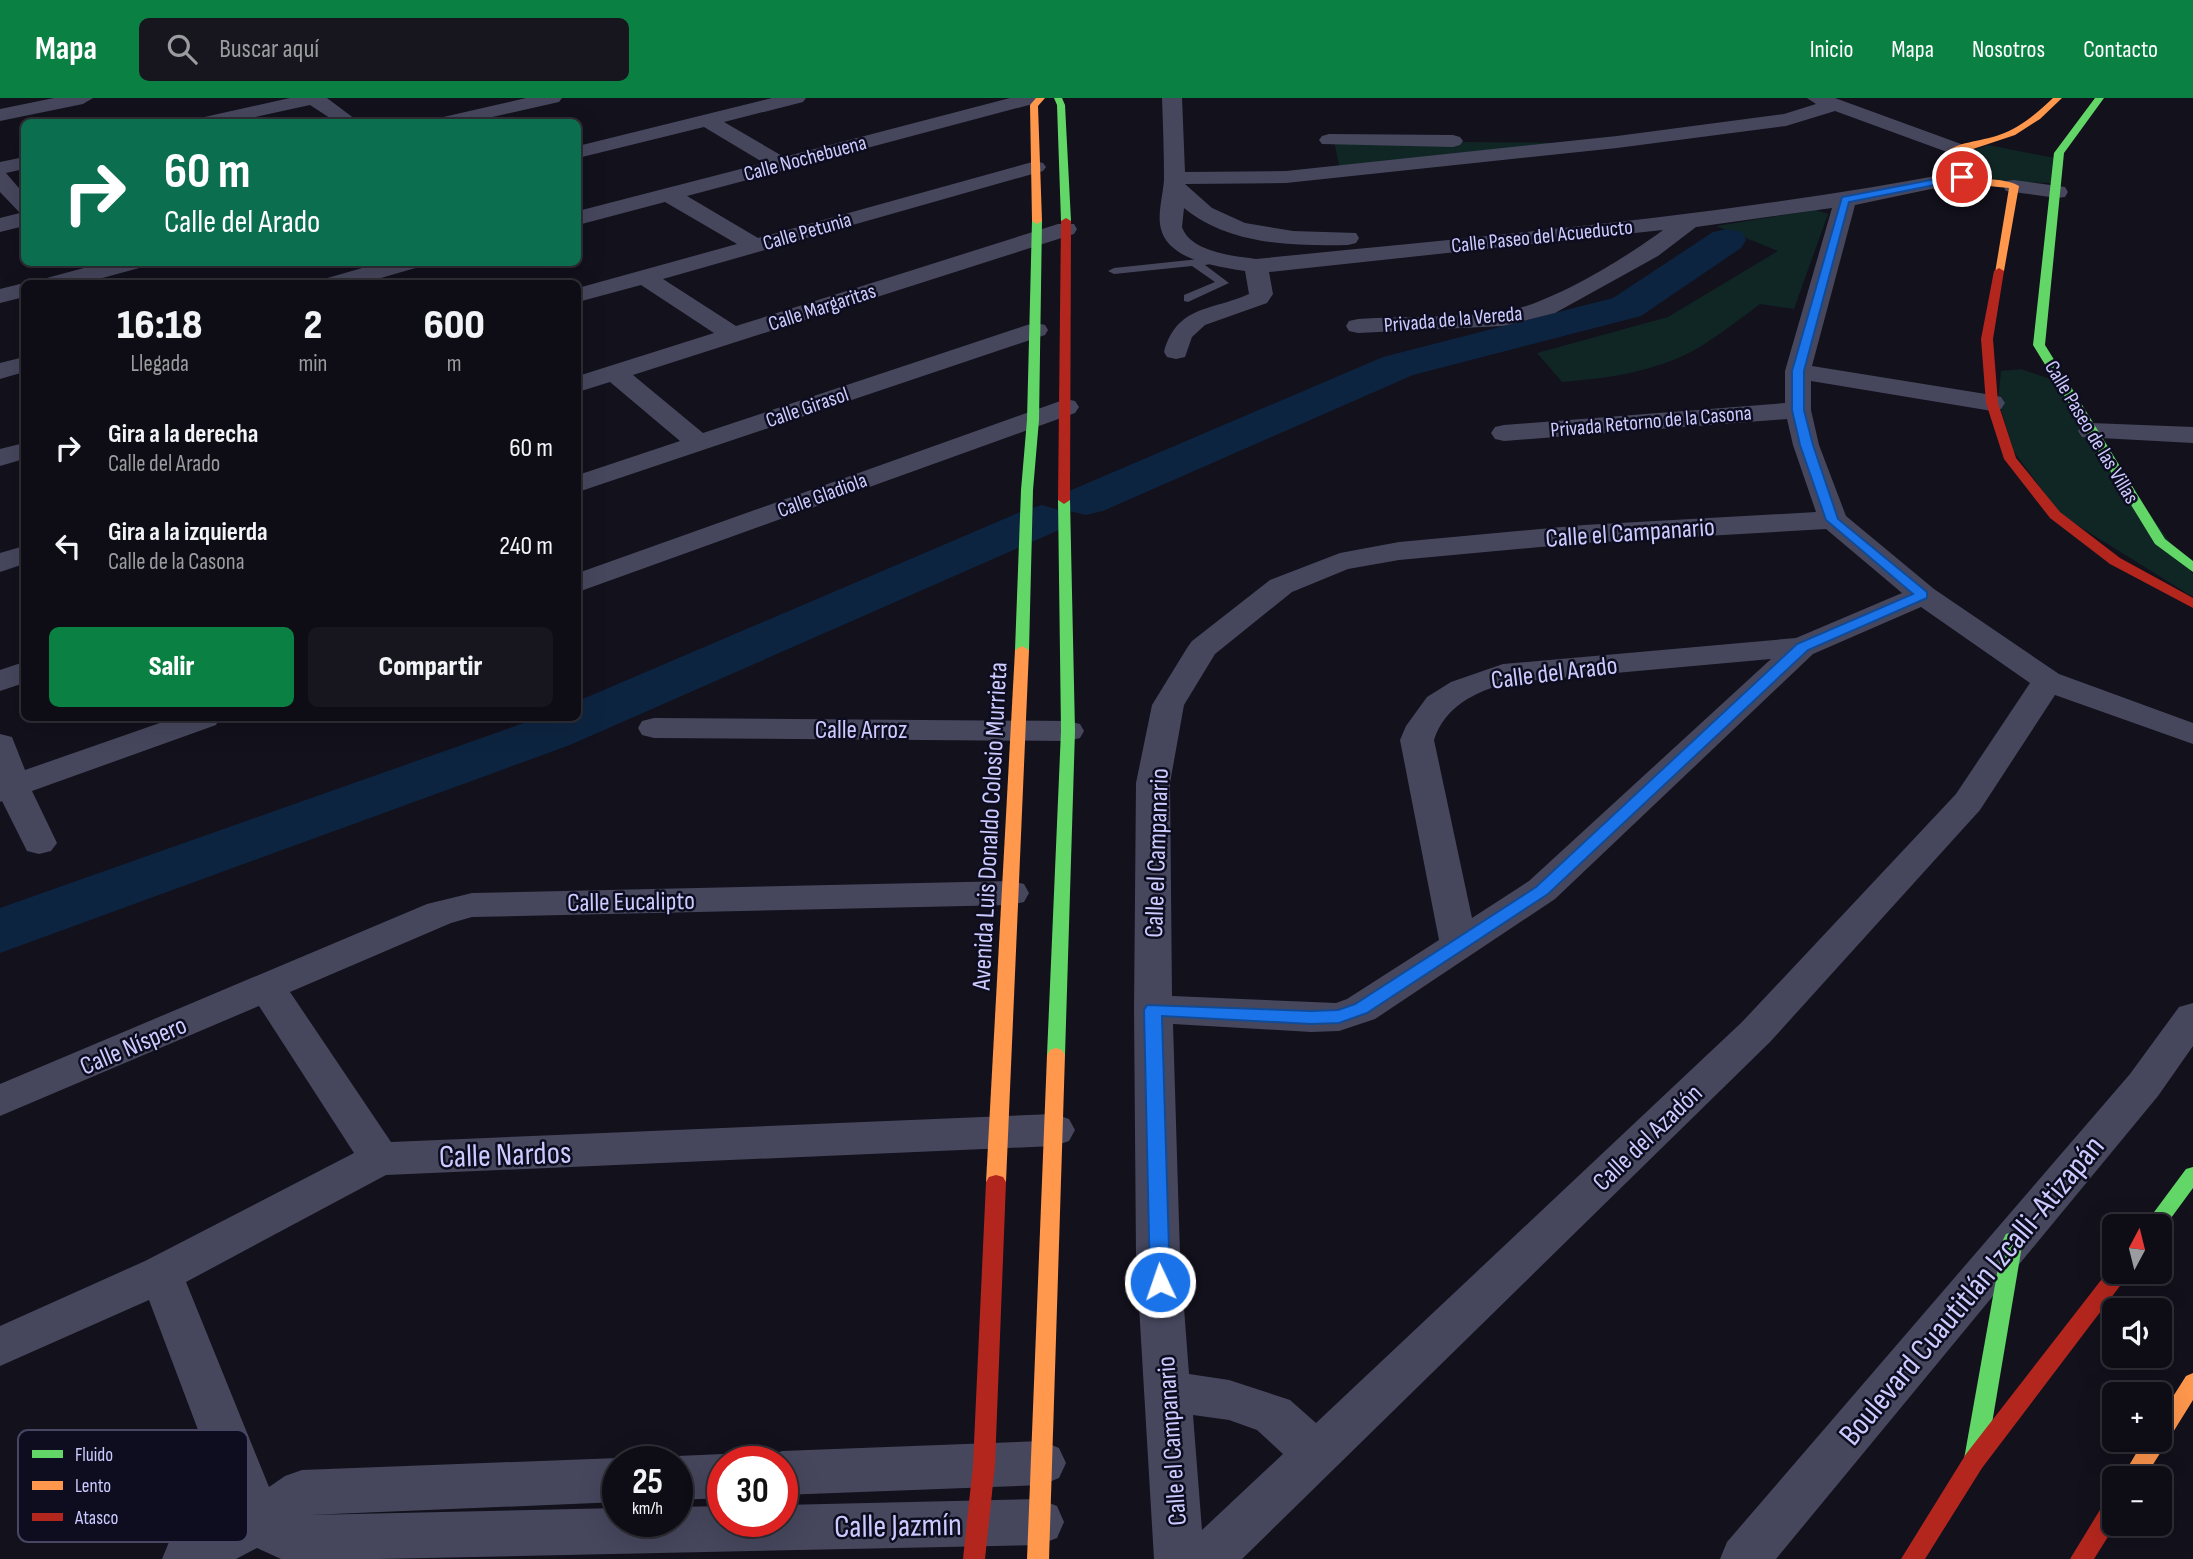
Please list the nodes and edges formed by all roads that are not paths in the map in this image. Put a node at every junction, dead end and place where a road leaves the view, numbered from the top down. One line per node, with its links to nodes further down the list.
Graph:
1 (83, 98): 13 (street)
2 (221, 98): 14 (street)
3 (315, 98): 14 (street); 17 (street)
4 (552, 98): 18 (street)
5 (796, 98): 19 (street)
6 (1033, 98): 27 (street, Calle Nochebuena)
7 (1041, 98): 28 (street, Avenida Luis Donaldo Colosio Murrieta)
8 (1058, 98): 42 (street, Avenida Luis Donaldo Colosio Murrieta)
9 (1172, 98): 32 (street, Calle Paseo del Acueducto)
10 (2100, 98): 34 (street, Calle Paseo de las Villas)
11 (2052, 99): 22 (street)
12 (1826, 101): 21 (street); 25 (street)
13 (0, 115)
14 (239, 115): 16 (street)
15 (1323, 117): 20 (street)
16 (220, 119)
17 (345, 119)
18 (459, 119)
19 (707, 120): 24 (street); 27 (street)
20 (1329, 140): 21 (street); 30 (street)
21 (1617, 142): 30 (street)
22 (1990, 142): 23 (street); 25 (street)
23 (2025, 148)
24 (581, 151)
25 (1954, 163): 33 (street); 36 (street, Calle Paseo del Acueducto); 44 (street, Calle Paseo del Acueducto)
26 (21, 164): 29 (street)
27 (781, 164): 35 (street, Calle Nochebuena)
28 (1036, 167): 43 (street, Avenida Luis Donaldo Colosio Murrieta); 45 (street, Calle Petunia)
29 (0, 168)
30 (1336, 172): 32 (street)
31 (0, 178): 37 (street)
32 (1175, 183): 44 (street, Calle Paseo del Acueducto); 46 (street, Calle Paseo del Acueducto)
33 (2014, 186): 34 (street); 66 (street)
34 (2057, 192): 71 (street, Calle Paseo de las Villas)
35 (668, 194): 38 (street, Calle Nochebuena); 45 (street)
36 (1845, 200): 40 (street, Calle Paseo del Acueducto); 69 (street)
37 (21, 204)
38 (581, 217)
39 (21, 220): 41 (street)
40 (1690, 221): 48 (street, Calle Paseo del Acueducto); 60 (street, Privada de la Vereda)
41 (0, 225)
42 (1066, 229): 43 (street, Calle Margaritas); 74 (street, Avenida Luis Donaldo Colosio Murrieta)
43 (1037, 238): 61 (street, Avenida Luis Donaldo Colosio Murrieta); 62 (street, Calle Margaritas)
44 (1310, 239): 48 (street)
45 (755, 245): 53 (street, Calle Petunia)
46 (1218, 260): 47 (lane); 51 (street, Calle Paseo del Acueducto)
47 (1194, 262): 52 (lane); 59 (lane)
48 (1282, 264): 51 (street, Calle Paseo del Acueducto)
49 (120, 266): 54 (street)
50 (397, 266): 55 (street)
51 (1256, 266): 63 (street)
52 (1114, 271)
53 (643, 276): 57 (street, Calle Petunia); 62 (street)
54 (66, 280)
55 (346, 280)
56 (21, 291): 58 (street)
57 (581, 294)
58 (0, 296)
59 (1188, 298)
60 (1358, 326)
61 (1036, 330): 76 (street, Avenida Luis Donaldo Colosio Murrieta); 80 (street, Calle Girasol)
62 (734, 335): 70 (street, Calle Margaritas)
63 (1176, 352)
64 (2006, 364): 66 (street)
65 (21, 366): 68 (street)
66 (1989, 368): 73 (street)
67 (2039, 369): 71 (street)
68 (0, 371)
69 (1798, 371): 73 (street); 75 (street)
70 (615, 373): 72 (street, Calle Margaritas); 80 (street)
71 (2059, 379): 77 (street, Calle Paseo de las Villas)
72 (581, 383)
73 (1992, 403): 92 (street)
74 (1066, 407): 76 (street, Calle Gladiola); 84 (street, Avenida Luis Donaldo Colosio Murrieta)
75 (1798, 410): 78 (street, Privada Retorno de la Casona); 85 (street)
76 (1033, 420): 84 (street, Avenida Luis Donaldo Colosio Murrieta); 90 (street, Calle Gladiola)
77 (2091, 431): 79 (street); 89 (street, Calle Paseo de las Villas)
78 (1504, 433)
79 (2193, 435)
80 (699, 443): 83 (street, Calle Girasol)
81 (21, 452): 82 (street)
82 (0, 458)
83 (581, 483)
84 (1045, 488): 99 (street, Avenida Luis Donaldo Colosio Murrieta); 100 (street, Avenida Luis Donaldo Colosio Murrieta)
85 (1833, 520): 91 (street); 108 (street, Calle el Campanario)
86 (21, 556): 88 (street)
87 (581, 562): 90 (street)
88 (0, 563)
89 (2193, 568)
90 (588, 579)
91 (1923, 595): 93 (street, Calle del Arado); 96 (street)
92 (2193, 604)
93 (1802, 647): 106 (street, Calle del Arado); 106 (street, Calle del Arado)
94 (21, 674): 95 (street)
95 (0, 681)
96 (2048, 681): 101 (street); 124 (street, Calle del Azadón)
97 (196, 721): 103 (street)
98 (654, 727): 99 (street, Calle Arroz)
99 (1020, 730): 100 (street, Calle Arroz); 105 (street, Avenida Luis Donaldo Colosio Murrieta)
100 (1068, 731): 111 (street, Avenida Luis Donaldo Colosio Murrieta)
101 (2193, 734)
102 (0, 744): 103 (street)
103 (6, 789): 104 (street)
104 (39, 843)
105 (1011, 893): 107 (street, Calle Eucalipto); 112 (street, Avenida Luis Donaldo Colosio Murrieta)
106 (1460, 944): 108 (street, Calle del Arado)
107 (267, 988): 110 (street, Calle Níspero); 113 (street)
108 (1153, 1010): 121 (street, Calle el Campanario)
109 (2193, 1017): 116 (street, Boulevard Cuautitlán Izcalli-Atizapán)
110 (0, 1101)
111 (1054, 1130): 112 (street, Calle Nardos); 126 (street, Avenida Luis Donaldo Colosio Murrieta)
112 (998, 1135): 113 (street, Calle Nardos); 127 (street, Avenida Luis Donaldo Colosio Murrieta)
113 (380, 1159): 117 (street, Calle Nardos)
114 (2193, 1174): 115 (street)
115 (2163, 1214)
116 (2012, 1240): 125 (street); 140 (street, Boulevard Cuautitlán Izcalli-Atizapán)
117 (161, 1274): 119 (street, Calle Nardos); 123 (street)
118 (2110, 1284): 125 (street)
119 (0, 1347)
120 (2193, 1382): 122 (street)
121 (1168, 1391): 124 (street); 138 (street, Calle el Campanario)
122 (2172, 1416)
123 (222, 1430)
124 (1316, 1453): 139 (street, Calle del Azadón)
125 (1974, 1461): 141 (street)
126 (1042, 1463): 127 (street, Calle Jazmín); 135 (street, Avenida Luis Donaldo Colosio Murrieta)
127 (984, 1465): 128 (street, Calle Jazmín); 134 (street, Avenida Luis Donaldo Colosio Murrieta)
128 (798, 1472)
129 (602, 1481): 131 (street)
130 (248, 1496): 131 (street)
131 (258, 1522): 133 (street); 134 (street, Calle Jazmín)
132 (2102, 1526): 142 (street)
133 (248, 1527)
134 (976, 1541): 135 (street, Calle Jazmín)
135 (1038, 1541)
136 (220, 1542): 137 (street)
137 (187, 1559)
138 (1179, 1559)
139 (1207, 1559)
140 (1745, 1559)
141 (1912, 1559)
142 (2081, 1559)

